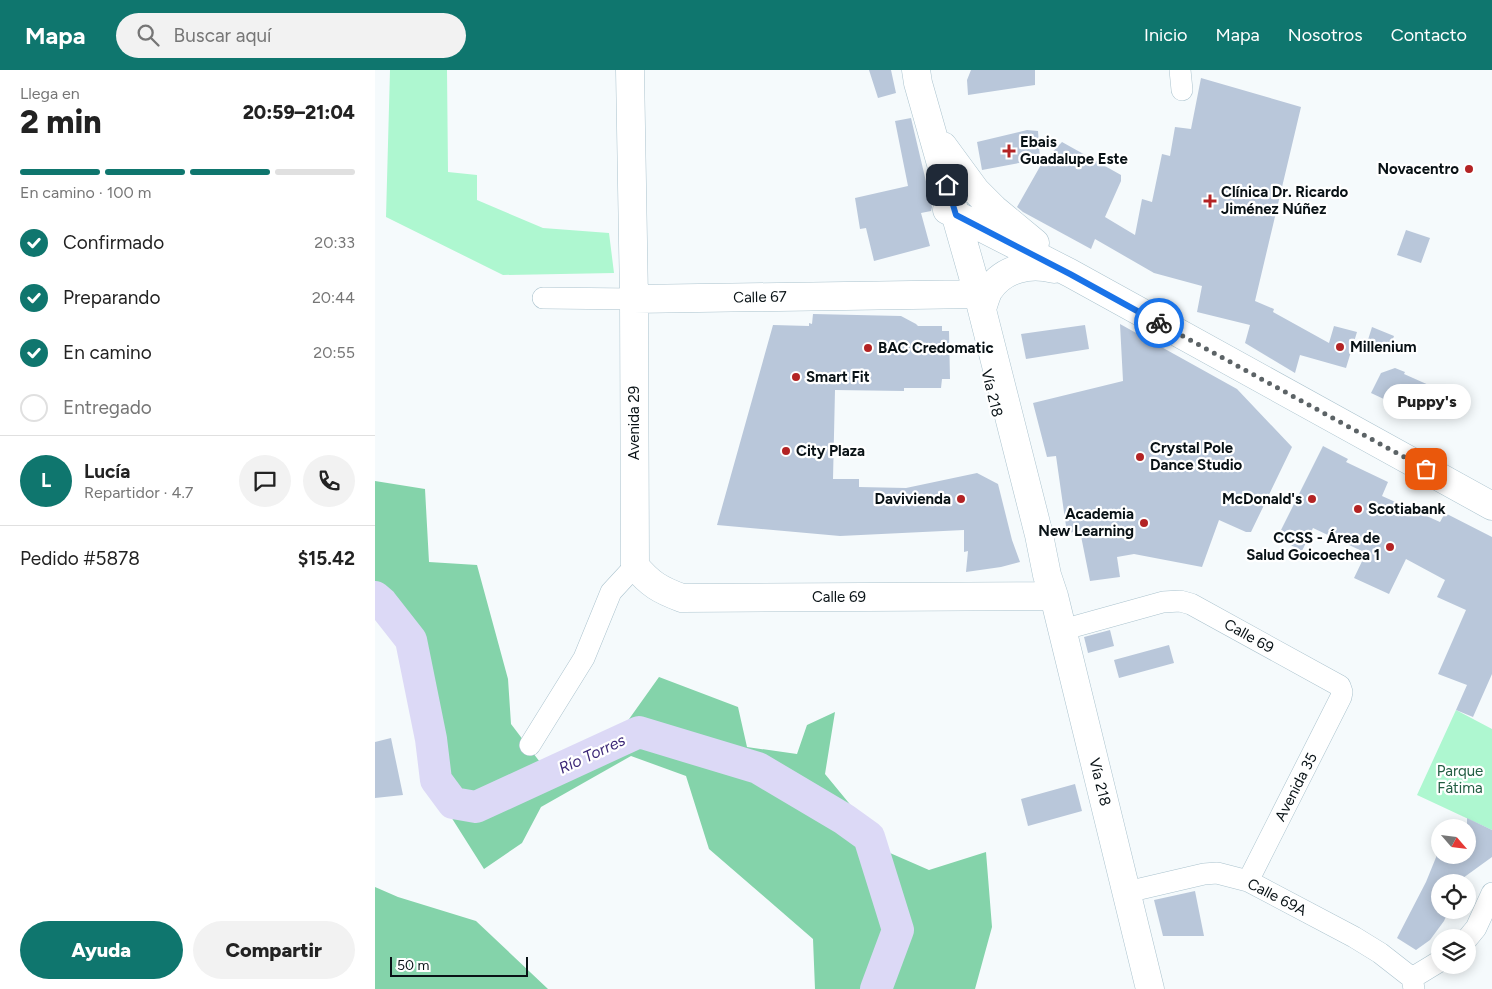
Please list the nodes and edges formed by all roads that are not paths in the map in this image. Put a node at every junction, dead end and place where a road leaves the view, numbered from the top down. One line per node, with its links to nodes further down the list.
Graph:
1 (630, 70): 8 (main road, Avenida 29)
2 (906, 70): 5 (main road)
3 (916, 70): 4 (main road)
4 (932, 131): 5 (main road); 6 (main road)
5 (951, 211): 6 (main road); 9 (main road, Vía 218)
6 (1070, 274): 9 (main road); 10 (main road)
7 (543, 298): 8 (street, Calle 67)
8 (634, 299): 9 (main road, Calle 67); 11 (main road, Avenida 29)
9 (975, 299): 12 (main road, Vía 218)
10 (1492, 506)
11 (635, 566): 12 (main road, Calle 69); 15 (street)
12 (1051, 586): 13 (main road, Vía 218)
13 (1063, 630): 14 (street, Calle 69); 17 (main road, Vía 218)
14 (1342, 692): 16 (street, Avenida 35)
15 (530, 745)
16 (1248, 881): 17 (street, Calle 69A); 21 (street, Calle 69A)
17 (1127, 892): 22 (main road, Vía 218)
18 (1492, 893): 19 (street)
19 (1475, 929)
20 (1431, 969): 21 (street)
21 (1413, 984)
22 (1150, 989)

